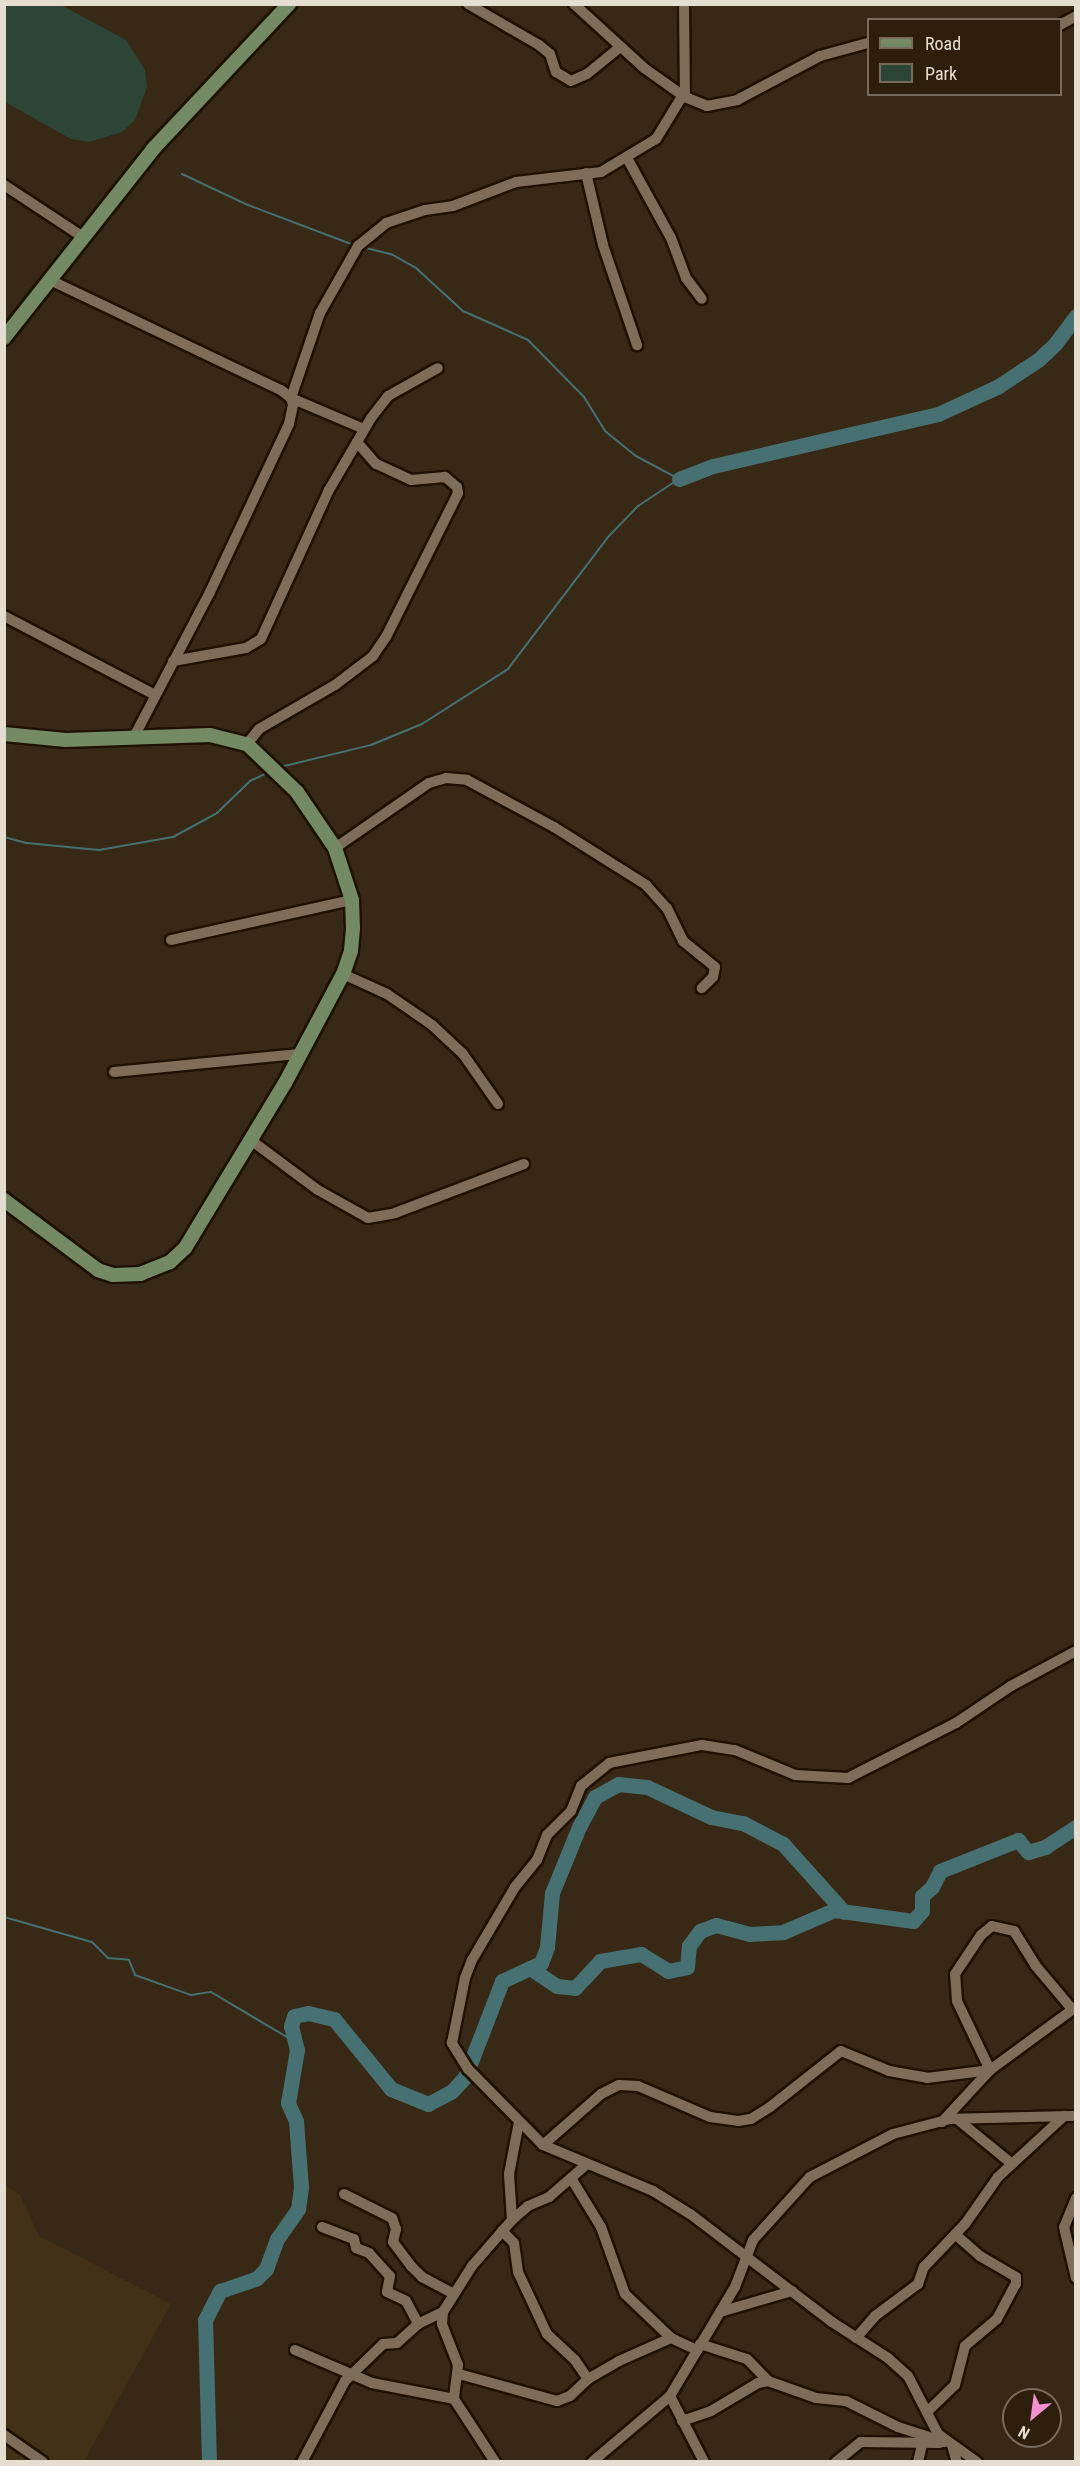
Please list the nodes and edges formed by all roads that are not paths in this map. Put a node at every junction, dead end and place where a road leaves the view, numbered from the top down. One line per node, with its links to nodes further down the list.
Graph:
1 (290, 4): 13 (street)
2 (468, 4): 8 (street)
3 (574, 4): 8 (street)
4 (684, 4): 9 (street)
5 (1076, 16): 6 (street)
6 (1062, 24)
7 (867, 43): 9 (street)
8 (620, 47): 9 (street)
9 (684, 96): 10 (street)
10 (627, 158): 11 (street); 15 (street)
11 (586, 173): 17 (street); 19 (street)
12 (4, 185): 13 (street)
13 (83, 237): 14 (street)
14 (50, 280): 16 (street); 19 (street)
15 (702, 299)
16 (4, 338)
17 (637, 345)
18 (438, 368): 20 (street)
19 (291, 398): 20 (street); 23 (street)
20 (364, 429): 21 (street)
21 (357, 442): 23 (street); 27 (street)
22 (4, 616): 24 (street)
23 (173, 661): 24 (street)
24 (154, 695): 26 (street)
25 (4, 734): 26 (street)
26 (134, 736): 27 (street)
27 (247, 744): 28 (street)
28 (335, 848): 29 (street); 32 (street)
29 (352, 900): 30 (street); 31 (street)
30 (171, 940)
31 (343, 974): 33 (street); 35 (street)
32 (702, 988)
33 (299, 1054): 34 (street); 36 (street)
34 (114, 1072)
35 (498, 1104)
36 (252, 1141): 37 (street); 38 (street)
37 (524, 1164)
38 (4, 1200)
39 (1076, 1651): 44 (street)
40 (1074, 2008): 41 (street); 41 (street)
41 (990, 2070): 45 (street); 46 (street)
42 (1070, 2116): 43 (street); 48 (street)
43 (957, 2118): 45 (street); 48 (street)
44 (519, 2121): 46 (street); 52 (street)
45 (942, 2121): 56 (street)
46 (543, 2145): 47 (street)
47 (586, 2164): 49 (street); 56 (street)
48 (1012, 2164): 55 (street)
49 (571, 2178): 52 (street); 63 (street)
50 (344, 2194): 59 (street)
51 (1076, 2198): 57 (street)
52 (513, 2220): 54 (street)
53 (322, 2227): 62 (street)
54 (502, 2231): 59 (street); 69 (street)
55 (955, 2234): 64 (street); 73 (street)
56 (747, 2258): 58 (street); 61 (street)
57 (1074, 2279)
58 (792, 2291): 61 (street); 64 (street)
59 (454, 2294): 60 (street)
60 (442, 2312): 62 (street); 68 (street)
61 (720, 2312): 65 (street)
62 (418, 2324): 67 (street)
63 (670, 2338): 65 (street); 69 (street)
64 (856, 2338): 73 (street)
65 (699, 2347): 70 (street); 71 (street)
66 (295, 2350): 67 (street)
67 (353, 2373): 72 (street); 79 (street)
68 (459, 2374): 69 (street); 72 (street)
69 (588, 2379)
70 (768, 2381): 74 (street); 76 (street)
71 (670, 2396): 74 (street); 81 (street)
72 (454, 2398): 80 (street)
73 (927, 2412): 76 (street)
74 (681, 2421): 82 (street)
75 (4, 2436): 78 (street)
76 (949, 2444): 77 (street); 85 (street); 86 (street)
77 (922, 2445): 83 (street); 84 (street)
78 (43, 2462)
79 (302, 2462)
80 (495, 2462)
81 (592, 2462)
82 (704, 2462)
83 (836, 2462)
84 (918, 2462)
85 (957, 2462)
86 (977, 2462)

